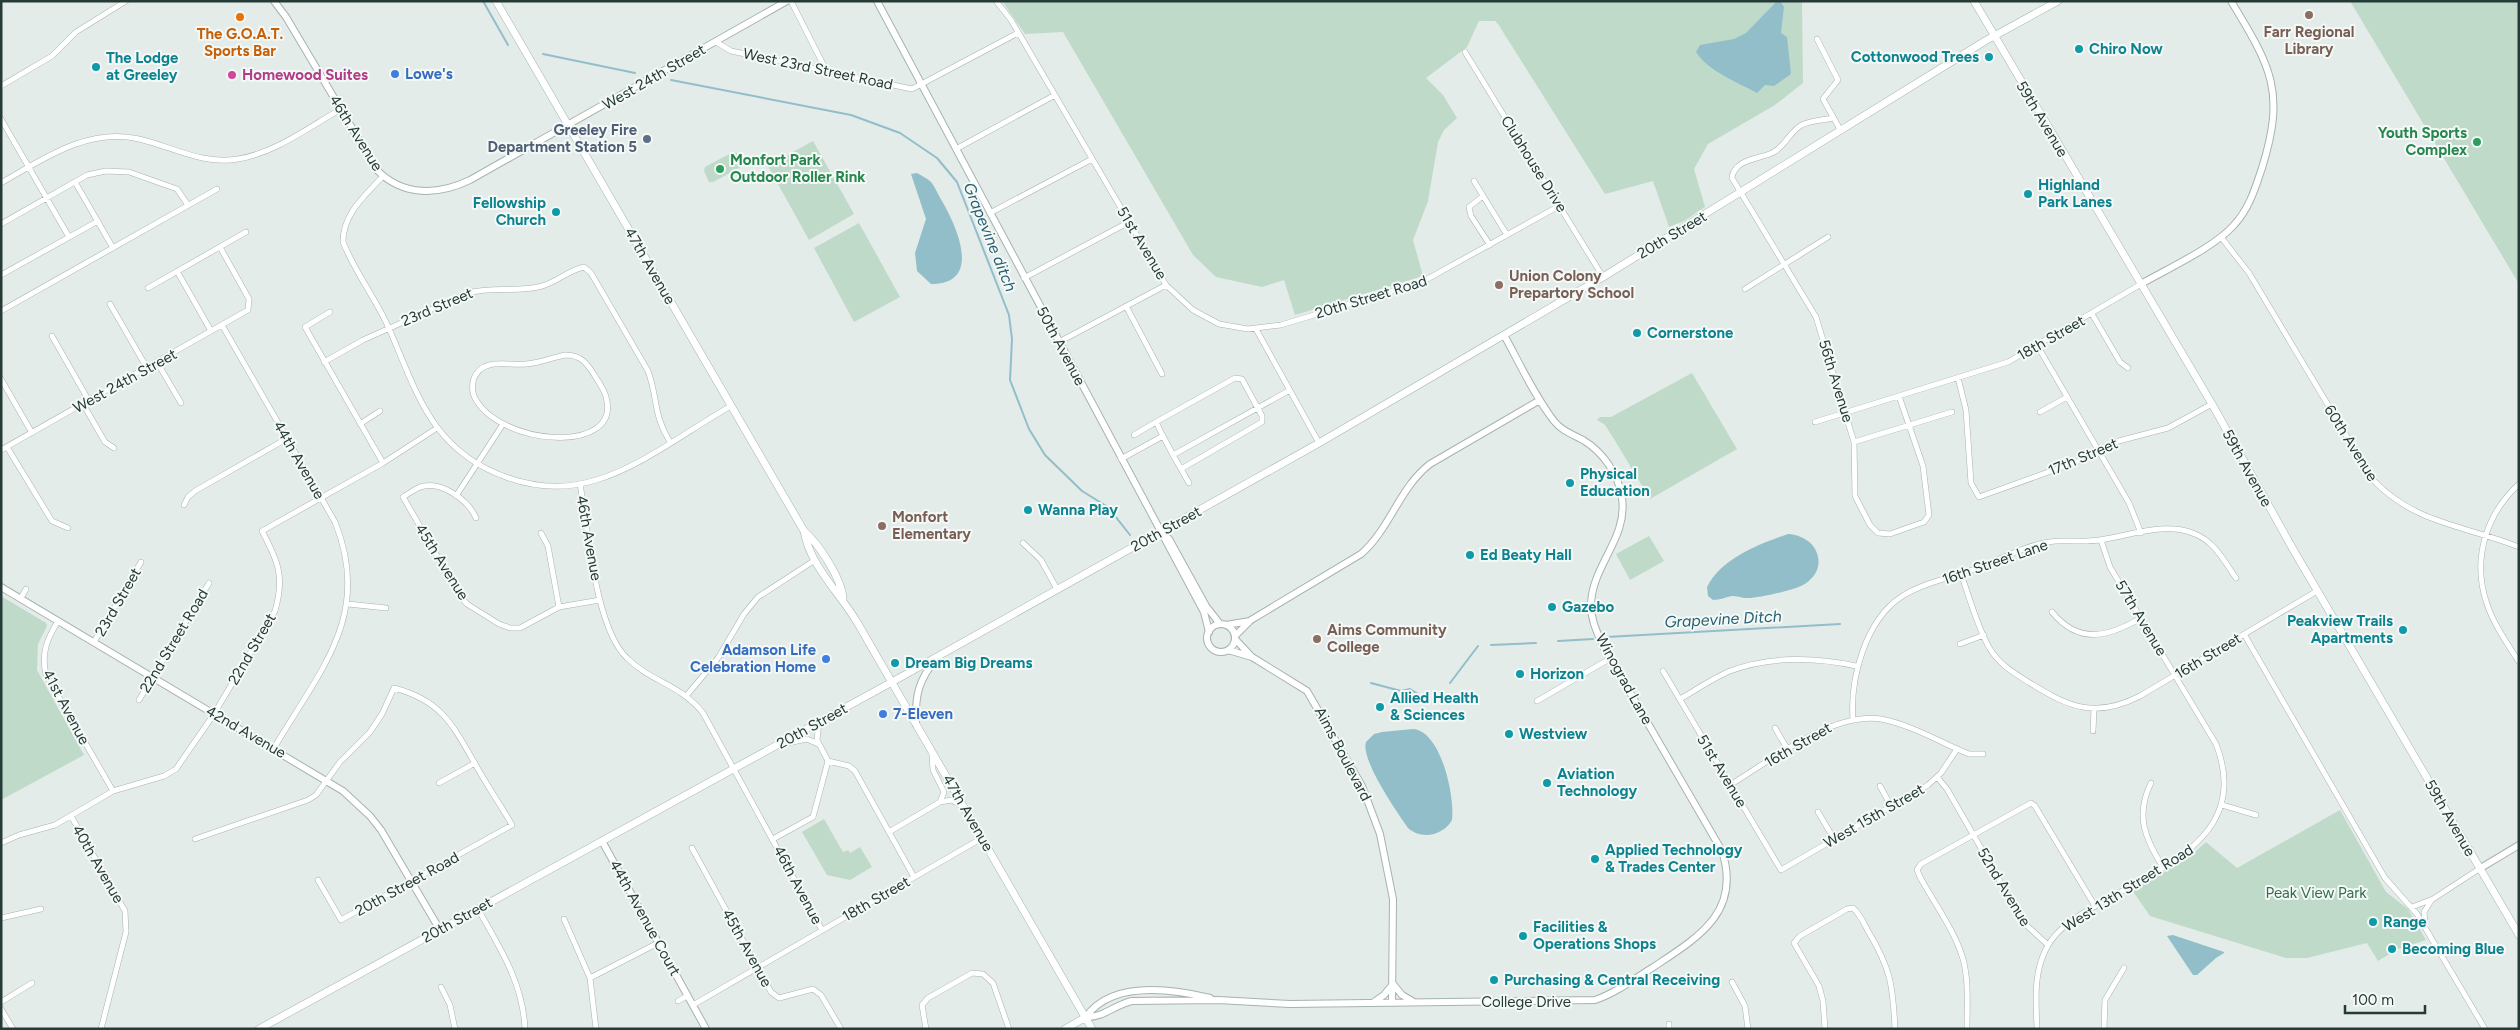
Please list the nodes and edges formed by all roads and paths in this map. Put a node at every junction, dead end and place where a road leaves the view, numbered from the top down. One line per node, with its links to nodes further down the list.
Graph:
1 (126, 1): 18 (street)
2 (274, 1): 20 (street, 46th Avenue)
3 (496, 1): 23 (main road, 47th Avenue)
4 (787, 1): 14 (street, West 24th Street)
5 (791, 1): 16 (street)
6 (877, 1): 17 (street, 50th Avenue)
7 (996, 1): 11 (street, 51st Avenue)
8 (1974, 1): 12 (main road, 59th Avenue)
9 (2058, 1): 12 (main road, 20th Street)
10 (2231, 1): 46 (street, 18th Street)
11 (1018, 32): 17 (street); 19 (street, 51st Avenue)
12 (1994, 36): 24 (main road, 20th Street); 55 (main road, 59th Avenue)
13 (1817, 39): 21 (street)
14 (716, 42): 16 (street, West 23rd Street Road); 23 (street, West 24th Street)
15 (1465, 52): 37 (street, Clubhouse Drive)
16 (827, 72): 17 (street, West 23rd Street Road)
17 (921, 84): 25 (street, 50th Avenue)
18 (1, 86)
19 (1054, 95): 25 (street); 26 (street, 51st Avenue)
20 (340, 109): 27 (street); 28 (street, 46th Avenue)
21 (1833, 118): 24 (street); 33 (street, 56th Avenue)
22 (1, 119): 27 (street)
23 (568, 126): 28 (street, West 24th Street); 87 (main road, 47th Avenue)
24 (1842, 131): 33 (main road, 20th Street)
25 (956, 149): 38 (street, 50th Avenue)
26 (1092, 159): 38 (street); 40 (street, 51st Avenue)
27 (29, 167): 31 (street); 35 (street)
28 (383, 176): 65 (street, 46th Avenue)
29 (1474, 181): 34 (street)
30 (75, 182): 35 (street); 36 (street); 39 (street)
31 (1, 183)
32 (217, 189): 36 (street)
33 (1741, 193): 50 (street, 56th Avenue); 53 (main road, 20th Street)
34 (1483, 196): 43 (street); 47 (street)
35 (47, 198): 41 (street); 44 (street)
36 (188, 205): 49 (street)
37 (1559, 206): 43 (street, 20th Street Road); 53 (street, Clubhouse Drive)
38 (990, 213): 54 (street, 50th Avenue)
39 (98, 221): 44 (street); 49 (street)
40 (1129, 222): 54 (street); 56 (street, 51st Avenue)
41 (1, 224)
42 (246, 232): 48 (street)
43 (1508, 235): 47 (street, 20th Street Road)
44 (69, 237): 52 (street)
45 (1828, 237): 50 (street)
46 (2220, 237): 55 (street, 18th Street); 127 (street, 60th Avenue)
47 (1490, 245): 66 (street, 20th Street Road)
48 (220, 247): 51 (street); 64 (street, West 24th Street)
49 (113, 248): 61 (street)
50 (1785, 264): 58 (street); 90 (street, 56th Avenue)
51 (177, 271): 57 (street); 67 (street)
52 (1, 275)
53 (1603, 277): 68 (main road, 20th Street)
54 (1024, 278): 70 (street, 50th Avenue)
55 (2141, 284): 63 (street, 18th Street); 86 (main road, 59th Avenue)
56 (1166, 285): 60 (street); 66 (street, 51st Avenue)
57 (148, 288)
58 (1745, 289)
59 (110, 304): 74 (street)
60 (1126, 306): 70 (street); 76 (street)
61 (1, 311)
62 (330, 312): 73 (street)
63 (2092, 314): 71 (street, 18th Street); 75 (street)
64 (222, 325): 67 (street, West 24th Street); 102 (street, 44th Avenue)
65 (389, 328): 73 (street, 23rd Street); 98 (street, 46th Avenue); 103 (street, 23rd Street)
66 (1256, 329): 79 (street)
67 (211, 332): 72 (street, West 24th Street)
68 (1504, 335): 82 (street, Winograd Lane); 105 (main road, 20th Street)
69 (52, 336): 83 (street)
70 (1058, 342): 111 (street, 50th Avenue)
71 (2037, 346): 77 (street, 18th Street); 81 (street)
72 (157, 362): 74 (street, West 24th Street); 84 (street)
73 (324, 362): 95 (street)
74 (146, 368): 83 (street, West 24th Street)
75 (2128, 368)
76 (1162, 374)
77 (1958, 378): 80 (street, 18th Street); 109 (street, 17th Street)
78 (1, 379): 99 (street)
79 (1290, 390): 88 (street); 105 (street)
80 (1900, 396): 90 (street, 18th Street); 97 (street)
81 (2067, 397): 92 (street); 109 (street)
82 (1540, 400): 148 (street); 160 (street, Winograd Lane)
83 (89, 401): 85 (street, West 24th Street)
84 (181, 403)
85 (83, 404): 99 (street, West 24th Street); 107 (street)
86 (2212, 404): 109 (street, 17th Street); 139 (main road, 59th Avenue)
87 (731, 406): 103 (street); 123 (main road, 47th Avenue)
88 (1258, 408): 93 (street); 110 (street); 114 (street)
89 (380, 411): 95 (street)
90 (1846, 412): 94 (street, 18th Street); 104 (street, 56th Avenue)
91 (1952, 412): 97 (street)
92 (2040, 412)
93 (1156, 422): 100 (street); 101 (street)
94 (1815, 422)
95 (360, 424): 112 (street)
96 (503, 424): 96 (street); 113 (street)
97 (1909, 426): 104 (street); 104 (street, 56th Avenue)
98 (437, 428): 112 (street, 22nd Street); 113 (street, 46th Avenue)
99 (32, 433): 106 (street, West 24th Street)
100 (1134, 435)
101 (1163, 436): 110 (street); 111 (street)
102 (286, 440): 119 (street, 44th Avenue); 120 (street)
103 (670, 442): 116 (street)
104 (1854, 442)
105 (1319, 443): 124 (main road, 20th Street)
106 (7, 447): 108 (street, West 24th Street); 122 (street)
107 (114, 448)
108 (1, 450)
109 (2098, 450): 126 (street)
110 (1173, 455): 114 (street)
111 (1121, 459): 124 (street, 50th Avenue)
112 (383, 463): 119 (street, 22nd Street)
113 (477, 464): 116 (street, 46th Avenue); 118 (street)
114 (1181, 469): 115 (street)
115 (1189, 483)
116 (580, 484): 142 (street, 46th Avenue)
117 (2519, 484): 127 (street)
118 (458, 493): 121 (street); 144 (street, 45th Avenue)
119 (321, 498): 143 (street, 44th Avenue); 172 (street, 22nd Street)
120 (184, 505)
121 (476, 518)
122 (68, 528)
123 (804, 531): 131 (main road, 47th Avenue); 141 (main road, 47th Avenue)
124 (1161, 532): 138 (main road, 20th Street); 150 (street, 50th Avenue); 151 (street, 50th Avenue)
125 (541, 533): 144 (street)
126 (2141, 533): 128 (street, 16th Street Lane); 134 (street, 16th Street Lane)
127 (2484, 536): 130 (street, 60th Avenue); 161 (street)
128 (2101, 540): 133 (street, 16th Street Lane); 147 (street, 57th Avenue)
129 (1023, 543): 138 (street)
130 (2519, 547)
131 (815, 560): 141 (main road, 47th Avenue); 167 (street)
132 (141, 562): 155 (street, 23rd Street)
133 (1962, 574): 153 (street); 162 (street, 16th Street Lane)
134 (2236, 578)
135 (209, 583): 165 (street, 22nd Street Road)
136 (1, 587): 140 (street, 42nd Avenue)
137 (26, 589): 140 (street)
138 (1057, 589): 158 (main road, 20th Street)
139 (2318, 591): 152 (street, 16th Street); 214 (main road, 59th Avenue)
140 (21, 598): 149 (street, 42nd Avenue)
141 (843, 598): 166 (main road, 47th Avenue)
142 (600, 600): 144 (street); 167 (street, 46th Avenue)
143 (348, 604): 145 (street); 179 (street, 44th Avenue)
144 (559, 607)
145 (386, 608)
146 (2052, 612): 147 (street)
147 (2141, 618): 164 (street, 57th Avenue)
148 (1251, 620): 150 (street); 154 (street)
149 (58, 621): 155 (street, 42nd Avenue); 194 (street, 41st Avenue)
150 (1223, 625): 151 (street); 154 (street)
151 (1209, 632): 157 (street)
152 (2244, 634): 164 (street, 16th Street); 221 (street)
153 (1984, 635): 156 (street); 171 (street)
154 (1235, 638): 157 (street); 159 (street, Aims Boulevard)
155 (94, 642): 165 (street, 42nd Avenue)
156 (1960, 644)
157 (1228, 650): 159 (street, Aims Boulevard)
158 (939, 656): 166 (main road, 20th Street); 175 (street)
159 (1252, 657): 237 (street, Aims Boulevard)
160 (1611, 658): 170 (street); 203 (street, Winograd Lane)
161 (2519, 662)
162 (1856, 666): 168 (street); 173 (street, 16th Street Lane)
163 (1663, 671): 168 (street, 51st Avenue)
164 (2175, 675): 171 (street, 16th Street); 196 (street, 57th Avenue)
165 (153, 677): 169 (street, 22nd Street Road); 172 (street, 42nd Avenue)
166 (892, 682): 174 (main road, 20th Street); 175 (main road, 47th Avenue)
167 (687, 695): 187 (street, 46th Avenue)
168 (1680, 699): 192 (street, 51st Avenue)
169 (139, 700)
170 (1537, 701)
171 (2094, 709): 177 (street)
172 (214, 714): 179 (street, 42nd Avenue); 194 (street, 22nd Street)
173 (1853, 719): 181 (street, 16th Street); 182 (street, 16th Street)
174 (819, 722): 178 (street); 180 (main road, 20th Street)
175 (916, 726): 183 (main road, 47th Avenue)
176 (1775, 728): 182 (street)
177 (2093, 731)
178 (818, 744): 180 (street); 185 (street)
179 (274, 748): 189 (street, 42nd Avenue)
180 (772, 748): 187 (main road, 20th Street)
181 (1956, 749): 184 (street, 16th Street); 188 (street, West 15th Street)
182 (1788, 750): 192 (street, 16th Street)
183 (932, 753): 195 (street); 198 (main road, 47th Avenue)
184 (1983, 754)
185 (828, 761): 202 (street); 207 (street)
186 (475, 763): 189 (street); 191 (street); 218 (street, 20th Street Road)
187 (735, 768): 207 (street, 46th Avenue); 209 (main road, 20th Street)
188 (1937, 777): 197 (street, West 15th Street); 204 (street, 52nd Avenue)
189 (326, 781): 206 (street); 218 (street, 42nd Avenue)
190 (2151, 783): 213 (street)
191 (439, 784)
192 (1730, 784): 215 (street, 51st Avenue)
193 (1880, 786): 197 (street)
194 (113, 791): 201 (street, 22nd Street)
195 (940, 802): 198 (street); 202 (street)
196 (2222, 805): 200 (street); 213 (street, West 13th Street Road)
197 (1891, 806): 208 (street, West 15th Street)
198 (965, 808): 205 (main road, 47th Avenue)
199 (1818, 812): 208 (street)
200 (2256, 815)
201 (71, 816): 210 (street, 22nd Street); 250 (street, 40th Avenue)
202 (889, 832): 216 (street)
203 (1712, 832): 245 (street, College Drive)
204 (1973, 835): 220 (street); 231 (street, 52nd Avenue); 264 (street)
205 (982, 838): 216 (street, 18th Street); 248 (main road, 47th Avenue)
206 (195, 839)
207 (773, 839): 227 (street, 46th Avenue)
208 (1834, 840): 215 (street, West 15th Street)
209 (602, 841): 223 (main road, 20th Street); 230 (street, 44th Avenue Court)
210 (1, 843)
211 (2519, 845): 214 (street)
212 (692, 848): 232 (street, 45th Avenue)
213 (2163, 867): 220 (street, West 13th Street Road)
214 (2479, 869): 219 (street); 228 (main road, 59th Avenue)
215 (1781, 870)
216 (914, 877): 227 (street, 18th Street)
217 (318, 880): 218 (street, 20th Street Road)
218 (412, 882): 226 (street, 42nd Avenue)
219 (2433, 899): 221 (street); 229 (street)
220 (2095, 906): 231 (street, West 13th Street Road)
221 (2412, 907): 229 (street)
222 (41, 909): 224 (street)
223 (478, 909): 226 (main road, 20th Street); 253 (street)
224 (1, 918)
225 (564, 919): 234 (street)
226 (440, 930): 251 (main road, 20th Street)
227 (822, 930): 232 (street, 18th Street)
228 (2519, 935)
229 (2433, 940): 267 (street)
230 (658, 943): 234 (street); 239 (street, 44th Avenue Court)
231 (2048, 945): 265 (street)
232 (757, 968): 246 (street, 18th Street); 256 (street, 45th Avenue)
233 (2124, 968): 266 (street)
234 (590, 978): 254 (street)
235 (1732, 982): 261 (street)
236 (32, 984): 242 (street)
237 (1392, 984): 243 (street); 244 (street, Aims Boulevard); 245 (street)
238 (441, 987): 252 (street)
239 (687, 996): 241 (street); 246 (street, 44th Avenue Court)
240 (1218, 1000): 243 (street, College Drive); 248 (street, College Drive); 248 (street, College Drive)
241 (678, 1001)
242 (1, 1002)
243 (1374, 1002): 244 (street, College Drive)
244 (1392, 1002): 245 (street, College Drive)
245 (1416, 1002)
246 (692, 1005): 255 (street, 44th Avenue Court)
247 (1, 1010): 249 (street)
248 (1086, 1017): 259 (main road); 260 (main road, 47th Avenue)
249 (13, 1029)
250 (101, 1029)
251 (259, 1029)
252 (455, 1029)
253 (525, 1029)
254 (596, 1029)
255 (706, 1029)
256 (841, 1029)
257 (926, 1029): 258 (street)
258 (1009, 1029)
259 (1065, 1029)
260 (1092, 1029)
261 (1748, 1029)
262 (1825, 1029): 263 (street)
263 (1895, 1029)
264 (1968, 1029)
265 (2037, 1029)
266 (2104, 1029)
267 (2485, 1029)

